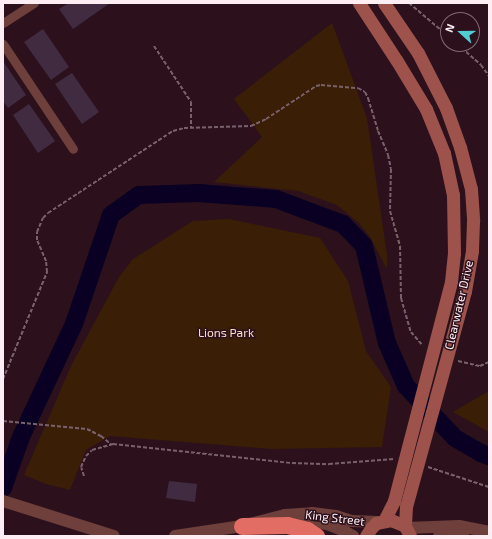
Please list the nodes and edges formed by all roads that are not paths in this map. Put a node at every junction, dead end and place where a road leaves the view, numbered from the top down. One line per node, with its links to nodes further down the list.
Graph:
1 (34, 3): 4 (street)
2 (359, 3): 8 (main road, Clearwater Drive)
3 (384, 3): 8 (main road, Clearwater Drive)
4 (3, 23)
5 (3, 44): 6 (street)
6 (73, 149)
7 (3, 501): 14 (street)
8 (400, 504): 10 (main road, Clearwater Drive); 12 (main road, Clearwater Drive)
9 (268, 520): 10 (street, King Street); 11 (street, King Street); 17 (street, King Street)
10 (381, 522): 12 (main road); 18 (main road, Clearwater Drive)
11 (242, 526): 15 (street, King Street); 16 (highway)
12 (407, 530): 13 (street)
13 (489, 534): 19 (street)
14 (114, 536)
15 (175, 536)
16 (316, 536)
17 (352, 536)
18 (366, 536)
19 (438, 536)

